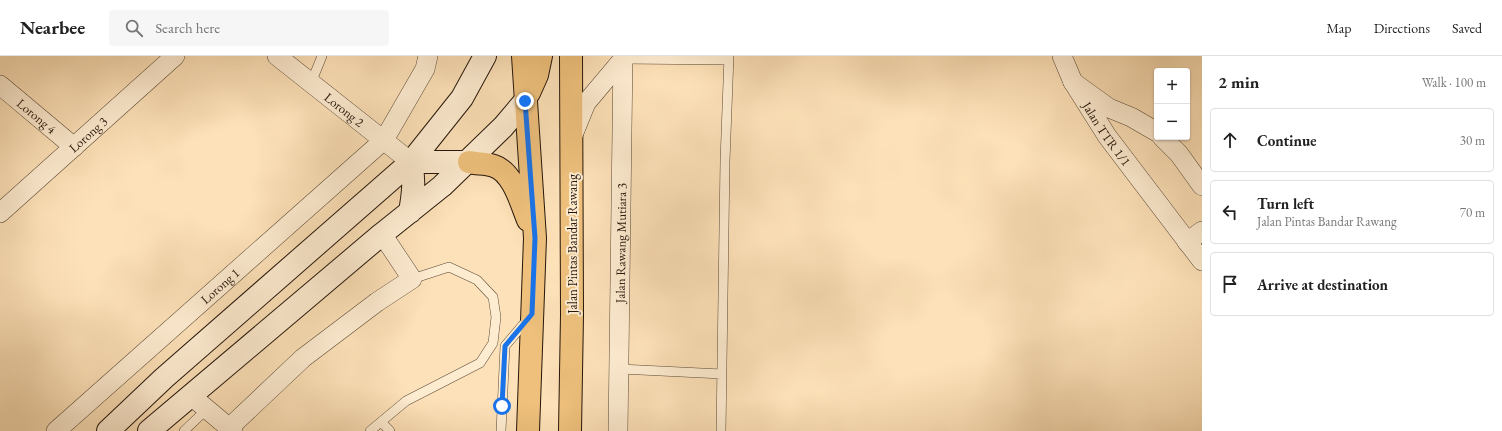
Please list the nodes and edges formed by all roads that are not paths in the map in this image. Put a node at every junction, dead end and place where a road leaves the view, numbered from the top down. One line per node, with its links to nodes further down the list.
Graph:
1 (176, 56): 20 (street, Lorong 3)
2 (277, 56): 13 (street, Lorong 2)
3 (322, 56): 13 (lane)
4 (428, 56): 18 (street, Lorong 1)
5 (486, 56): 21 (street)
6 (523, 56): 15 (main road)
7 (541, 56): 15 (main road)
8 (571, 56): 17 (main road, Jalan Pintas Bandar Rawang)
9 (1062, 56): 12 (street)
10 (621, 57): 11 (lane); 17 (street); 32 (street, Jalan Rawang Mutiara 3)
11 (729, 58): 33 (lane)
12 (1073, 82): 16 (street, Jalan TTR 1/1); 27 (street, Jalan TTR 1/1)
13 (311, 83): 18 (street, Lorong 2)
14 (0, 85): 20 (street, Lorong 4)
15 (525, 101): 22 (street); 28 (main road)
16 (1154, 130)
17 (572, 136): 46 (main road, Jalan Pintas Bandar Rawang)
18 (384, 140): 21 (street, Lorong 2); 38 (street, Lorong 1)
19 (1165, 140): 23 (street)
20 (74, 147): 25 (street, Lorong 3)
21 (411, 162): 22 (street); 24 (street); 39 (street)
22 (469, 162): 24 (street); 28 (main road)
23 (1202, 186)
24 (410, 212): 26 (street)
25 (0, 214)
26 (382, 234): 30 (street); 34 (street)
27 (1195, 236): 29 (street, Jalan TTR 1/1)
28 (535, 238): 31 (main road)
29 (1202, 262)
30 (412, 279): 36 (lane); 37 (street)
31 (532, 314): 44 (lane); 45 (main road)
32 (620, 369): 33 (lane); 47 (street, Jalan Rawang Mutiara 3)
33 (722, 374): 48 (lane)
34 (190, 395): 35 (street); 40 (street)
35 (208, 408): 37 (street); 41 (lane)
36 (380, 422): 42 (lane); 43 (lane)
37 (231, 429)
38 (56, 431)
39 (108, 431)
40 (149, 431)
41 (184, 431)
42 (370, 431)
43 (390, 431)
44 (501, 431)
45 (528, 431)
46 (570, 431)
47 (618, 431)
48 (721, 431)

